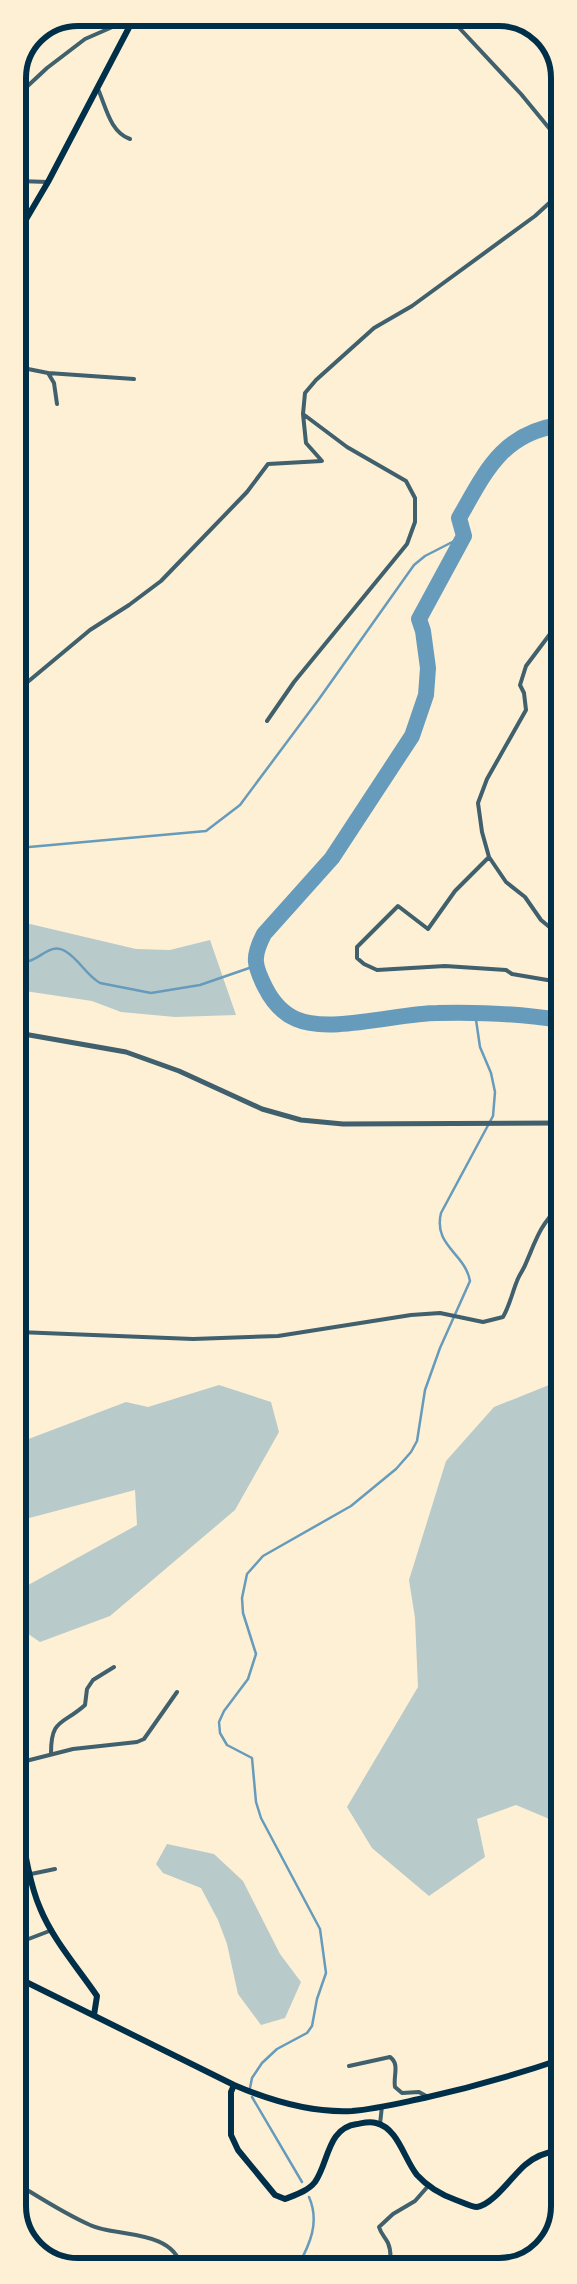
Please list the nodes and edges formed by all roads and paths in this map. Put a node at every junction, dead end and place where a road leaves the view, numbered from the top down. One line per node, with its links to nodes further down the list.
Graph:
1 (115, 26): 4 (street)
2 (129, 26): 5 (main road)
3 (457, 26): 6 (street)
4 (26, 88)
5 (98, 89): 7 (street); 9 (main road)
6 (551, 130)
7 (130, 139)
8 (26, 181): 9 (street)
9 (48, 182): 11 (main road)
10 (551, 201): 16 (street)
11 (26, 220)
12 (26, 369): 13 (street)
13 (48, 373): 14 (street); 15 (street)
14 (134, 379)
15 (57, 404)
16 (303, 414): 18 (street); 19 (street)
17 (551, 633): 20 (street)
18 (26, 683)
19 (267, 721)
20 (489, 857): 21 (street); 22 (street)
21 (551, 928)
22 (551, 981)
23 (26, 1034): 24 (street)
24 (551, 1123)
25 (551, 1214): 26 (street)
26 (26, 1332)
27 (114, 1667): 29 (street)
28 (177, 1692): 29 (street)
29 (51, 1754): 30 (street)
30 (26, 1761)
31 (26, 1863): 33 (main road)
32 (55, 1869): 33 (street)
33 (31, 1874): 34 (main road)
34 (52, 1930): 35 (street); 37 (main road)
35 (26, 1940)
36 (26, 1982): 37 (main road)
37 (94, 2015): 40 (main road)
38 (551, 2062): 41 (main road)
39 (349, 2066): 41 (street)
40 (234, 2085): 42 (main road); 43 (main road)
41 (428, 2097): 42 (main road)
42 (382, 2106): 43 (street)
43 (380, 2124): 45 (main road)
44 (551, 2151): 45 (main road)
45 (429, 2186): 48 (street)
46 (26, 2189): 47 (street)
47 (178, 2258)
48 (391, 2258)

